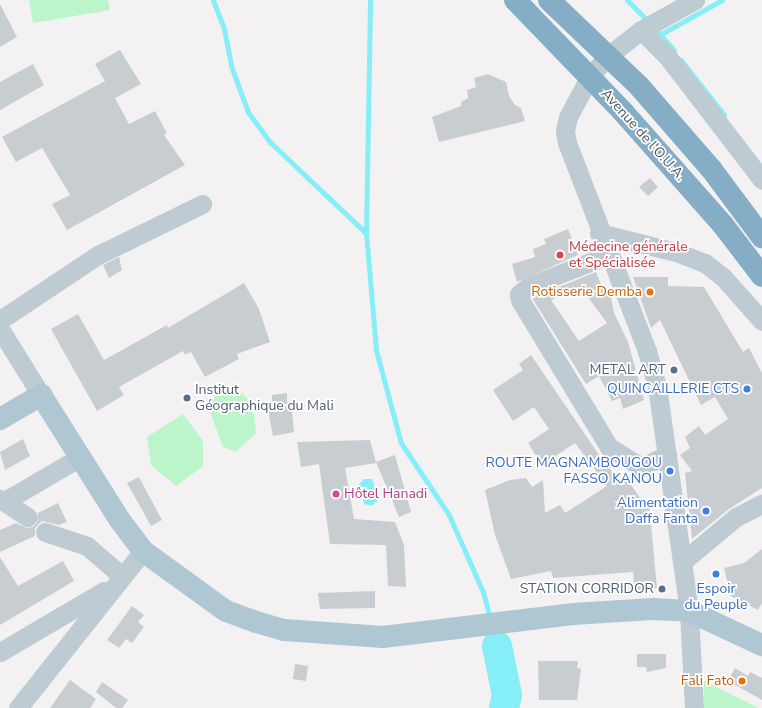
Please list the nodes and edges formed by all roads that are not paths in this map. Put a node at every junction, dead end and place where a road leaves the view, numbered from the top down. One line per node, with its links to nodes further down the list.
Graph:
1 (515, 0): 6 (highway, Avenue de l'O.U.A.)
2 (550, 0): 5 (highway, Avenue de l'O.U.A.)
3 (695, 0): 4 (street)
4 (641, 30): 5 (street); 7 (street)
5 (608, 56): 6 (street); 10 (highway, Avenue de l'O.U.A.)
6 (590, 76): 9 (street); 12 (highway, Avenue de l'O.U.A.)
7 (762, 180)
8 (202, 204): 13 (street)
9 (599, 233): 11 (street); 14 (street)
10 (762, 237)
11 (608, 255): 18 (street); 18 (street)
12 (762, 276)
13 (0, 320)
14 (762, 321)
15 (0, 329): 16 (street)
16 (41, 395): 17 (main road); 19 (main road)
17 (0, 419)
18 (667, 455): 25 (street)
19 (80, 457): 20 (street); 24 (main road)
20 (3, 500): 22 (street)
21 (762, 504): 25 (street)
22 (28, 517)
23 (45, 532): 26 (street)
24 (143, 551): 26 (street); 27 (main road)
25 (682, 562): 27 (street)
26 (118, 581): 29 (street); 30 (street)
27 (689, 611): 28 (main road); 31 (street)
28 (762, 645)
29 (0, 652)
30 (18, 708)
31 (694, 708)

